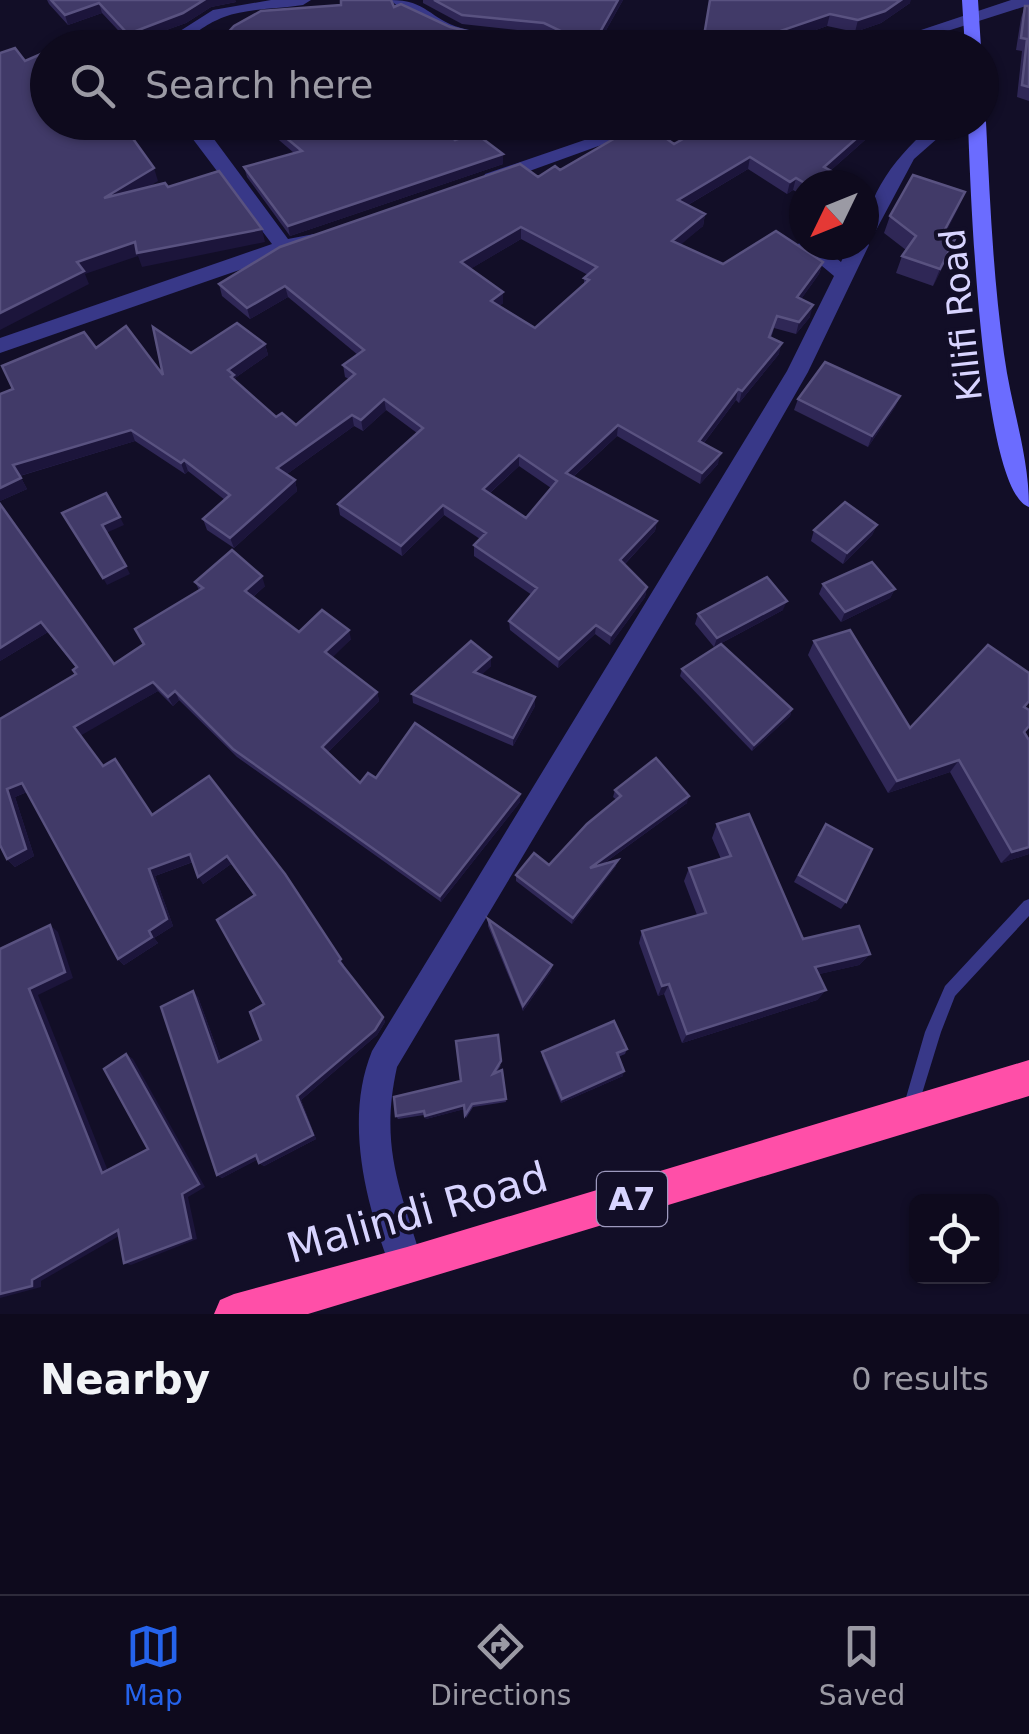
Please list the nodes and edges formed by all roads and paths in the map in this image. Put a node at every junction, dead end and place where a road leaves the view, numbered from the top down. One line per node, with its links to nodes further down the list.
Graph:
1 (303, 0): 5 (street)
2 (398, 0): 8 (street)
3 (970, 0): 6 (street)
4 (1028, 0): 6 (street)
5 (223, 6): 7 (street)
6 (970, 19): 9 (street); 10 (street)
7 (192, 30)
8 (449, 30)
9 (934, 30)
10 (971, 30)
11 (206, 140): 18 (street)
12 (602, 140): 15 (street)
13 (926, 140): 16 (street)
14 (979, 140): 23 (street, Kilifi Road)
15 (471, 185)
16 (879, 207)
17 (322, 234): 18 (street)
18 (284, 247): 22 (street)
19 (826, 260): 21 (street)
20 (851, 260): 21 (street)
21 (844, 274): 27 (street)
22 (0, 346)
23 (1029, 498)
24 (1029, 906): 26 (lane)
25 (1029, 1078): 26 (highway, Malindi Road / A7)
26 (909, 1115): 27 (highway, Malindi Road / A7)
27 (407, 1267): 28 (highway, Malindi Road / A7)
28 (234, 1314)

